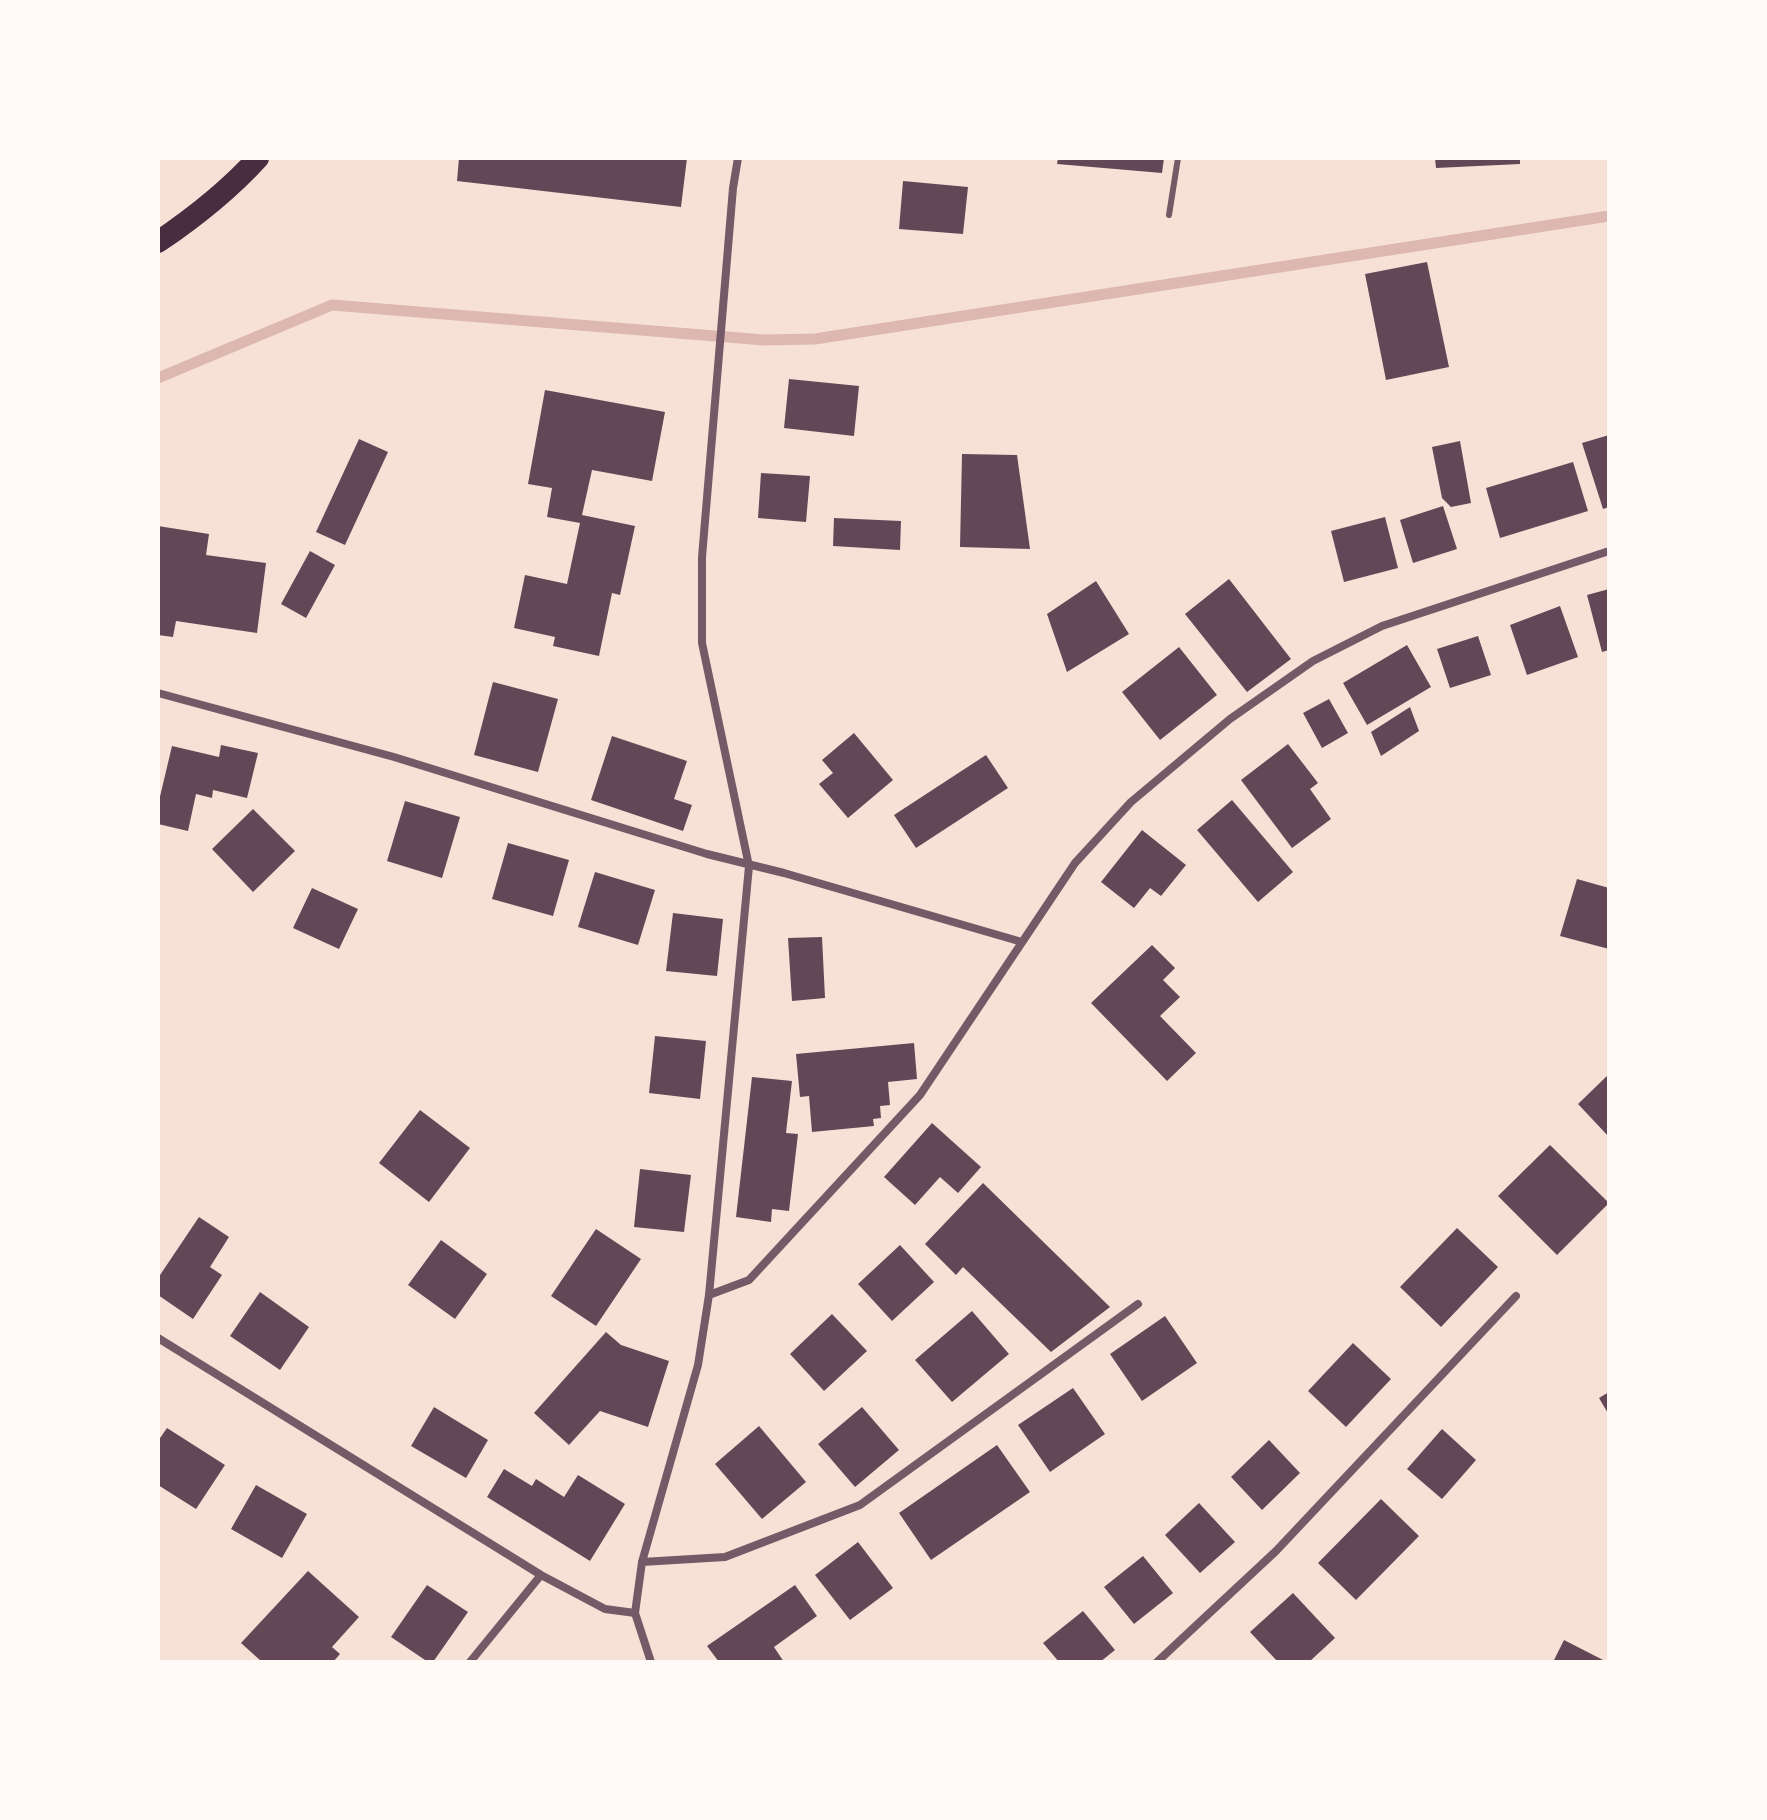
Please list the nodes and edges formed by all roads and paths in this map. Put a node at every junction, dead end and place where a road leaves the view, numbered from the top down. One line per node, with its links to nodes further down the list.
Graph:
1 (258, 158): 5 (highway)
2 (738, 158): 8 (street)
3 (1178, 158): 4 (lane)
4 (1169, 215)
5 (158, 242)
6 (1609, 551): 9 (street)
7 (158, 693): 8 (street)
8 (749, 866): 9 (street); 10 (street)
9 (1022, 942): 10 (street)
10 (709, 1295): 14 (street)
11 (1516, 1296): 19 (street)
12 (1138, 1304): 14 (street)
13 (158, 1338): 15 (street)
14 (642, 1562): 16 (street)
15 (541, 1575): 16 (street); 17 (street)
16 (635, 1613): 18 (street)
17 (470, 1662)
18 (651, 1662)
19 (1157, 1662)

